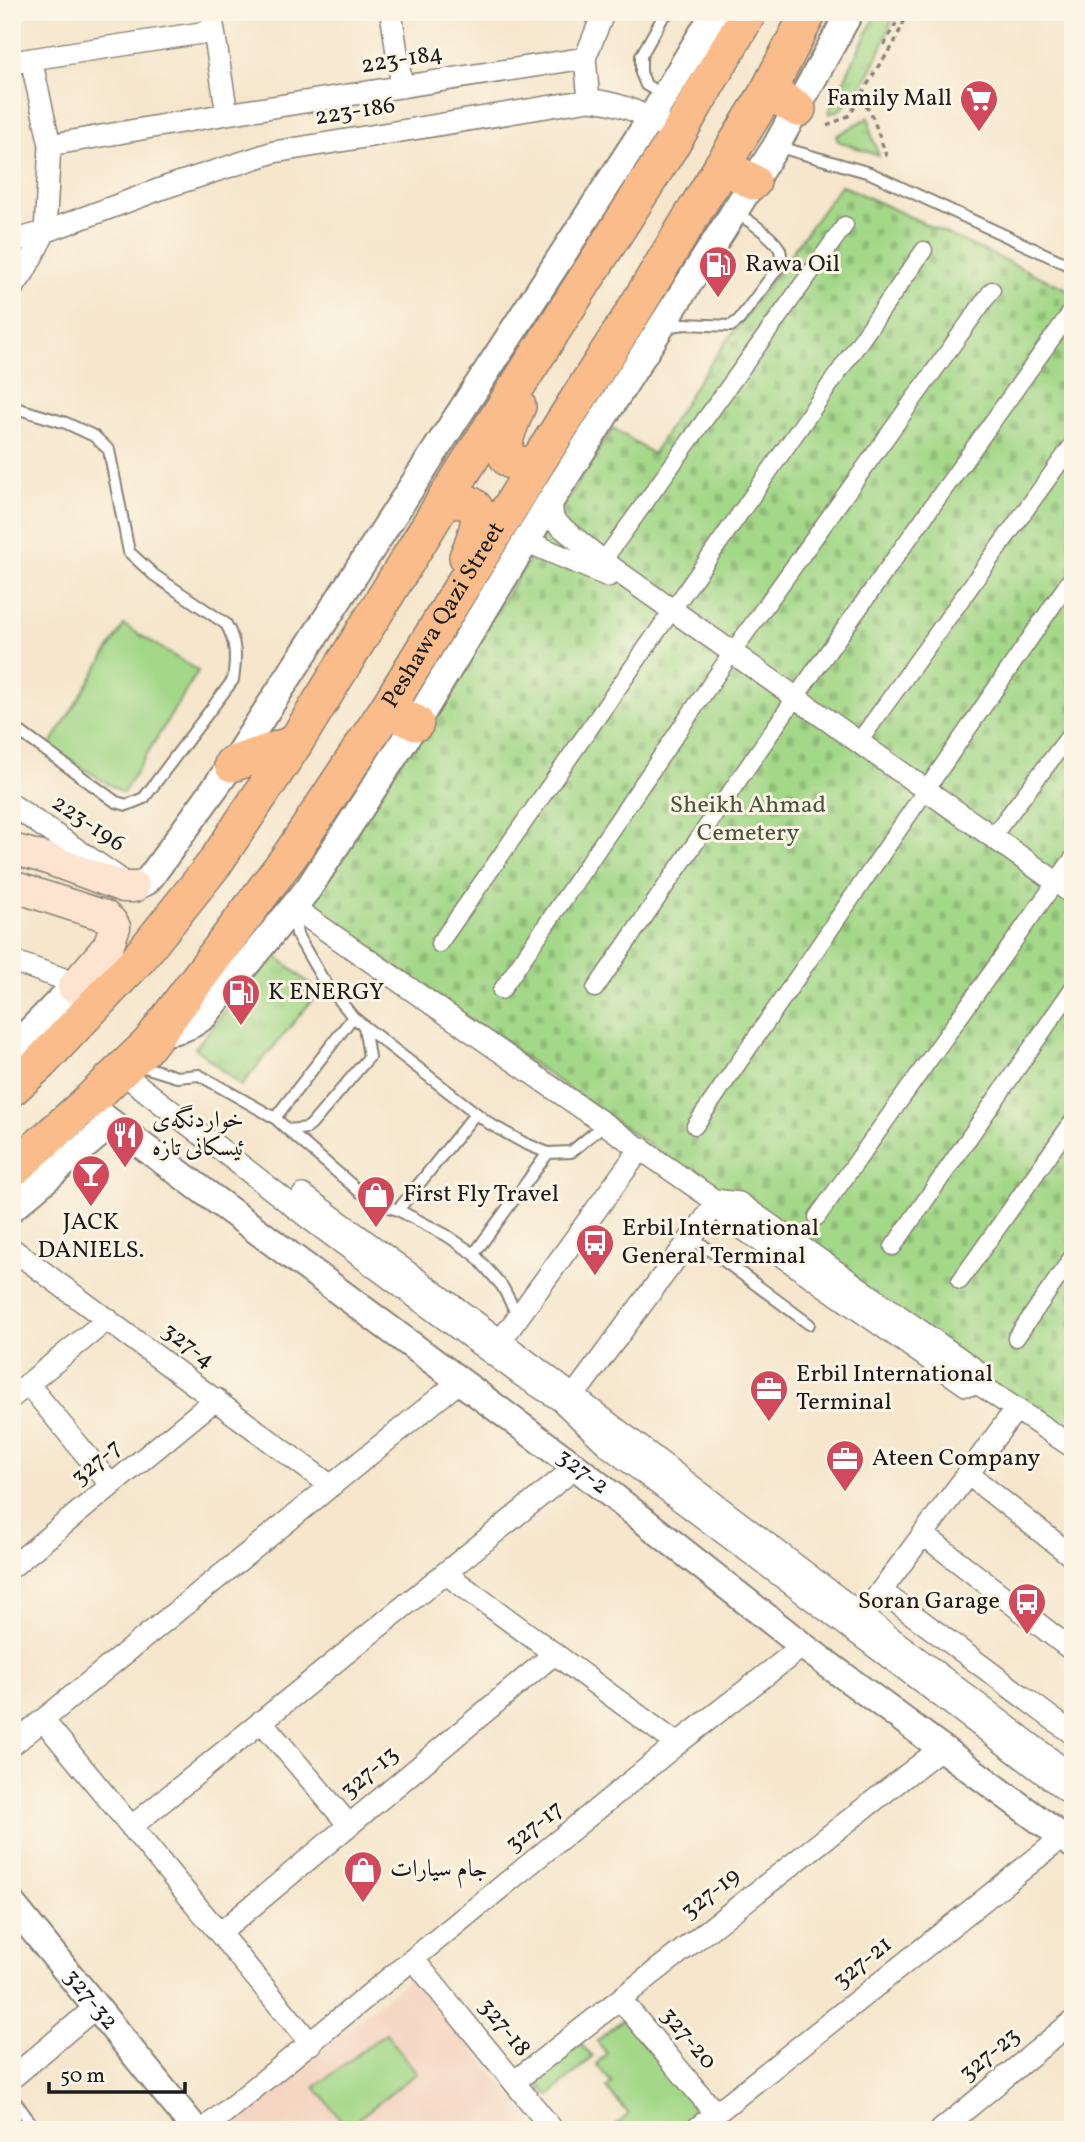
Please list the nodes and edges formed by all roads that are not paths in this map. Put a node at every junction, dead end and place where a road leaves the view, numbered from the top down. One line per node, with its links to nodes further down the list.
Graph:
1 (391, 12): 11 (street)
2 (604, 12): 9 (street)
3 (670, 12): 13 (lane)
4 (748, 12): 17 (highway)
5 (809, 12): 12 (highway, Peshawa Qazi Street)
6 (850, 12): 15 (street)
7 (711, 14): 13 (street)
8 (212, 21): 10 (street); 16 (street)
9 (585, 58): 11 (street, 223-184); 14 (street)
10 (22, 60): 18 (street)
11 (402, 87): 16 (street, 223-184)
12 (768, 91): 15 (highway); 20 (highway, Peshawa Qazi Street)
13 (663, 95): 17 (street)
14 (589, 100): 17 (street, 223-186); 24 (street, 223-186)
15 (798, 109): 19 (street)
16 (227, 114): 18 (street, 223-184)
17 (664, 127): 32 (highway); 50 (street)
18 (50, 145): 24 (street)
19 (776, 146): 21 (street); 27 (lane)
20 (722, 165): 21 (highway); 31 (highway, Peshawa Qazi Street)
21 (753, 182): 22 (street)
22 (734, 212): 31 (street); 31 (lane)
23 (845, 225): 39 (street)
24 (45, 232): 25 (street, 223-186); 28 (street)
25 (12, 241)
26 (924, 250): 42 (street)
27 (1073, 267)
28 (12, 289)
29 (992, 290): 43 (street)
30 (1073, 309): 44 (street)
31 (644, 325): 35 (highway, Peshawa Qazi Street); 37 (street)
32 (547, 338): 35 (highway); 36 (highway)
33 (19, 409): 46 (lane)
34 (1073, 444): 49 (street)
35 (537, 463): 41 (highway, Peshawa Qazi Street)
36 (444, 500): 41 (highway); 48 (highway)
37 (551, 500): 38 (street); 39 (street)
38 (522, 547): 42 (street); 45 (street)
39 (603, 561): 42 (street)
40 (1073, 576): 51 (street)
41 (447, 609): 45 (highway, Peshawa Qazi Street)
42 (671, 611): 43 (street); 60 (street)
43 (731, 654): 44 (street); 64 (street)
44 (795, 698): 49 (street); 63 (street)
45 (402, 716): 59 (street); 68 (highway, Peshawa Qazi Street)
46 (12, 726)
47 (1073, 732): 53 (street)
48 (295, 743): 50 (highway); 65 (highway)
49 (858, 743): 51 (street)
50 (232, 764): 57 (street)
51 (926, 791): 53 (street); 77 (street)
52 (12, 805): 57 (street, 223-196)
53 (992, 837): 58 (street)
54 (12, 849): 57 (main road)
55 (1073, 858): 58 (street)
56 (12, 886): 65 (main road)
57 (134, 887)
58 (1065, 888): 85 (street)
59 (294, 908): 66 (lane); 68 (street); 76 (street)
60 (439, 944)
61 (12, 961): 65 (street)
62 (1073, 988): 87 (street)
63 (595, 989)
64 (501, 991)
65 (83, 998): 69 (street); 71 (highway)
66 (353, 1017): 67 (lane); 74 (lane)
67 (364, 1027): 72 (lane); 78 (lane)
68 (157, 1032): 70 (highway, Peshawa Qazi Street)
69 (12, 1049)
70 (125, 1067): 73 (highway, Peshawa Qazi Street); 74 (lane); 96 (street)
71 (12, 1088)
72 (476, 1113): 80 (lane); 84 (lane)
73 (98, 1114): 81 (highway, Peshawa Qazi Street); 83 (street); 97 (street, 327-2)
74 (275, 1118): 78 (lane)
75 (1073, 1121): 91 (street)
76 (606, 1123): 79 (street); 80 (lane)
77 (695, 1125)
78 (288, 1130): 84 (lane)
79 (641, 1148): 82 (street); 92 (street)
80 (548, 1153): 89 (lane)
81 (12, 1170)
82 (714, 1200): 86 (street); 101 (street)
83 (12, 1208)
84 (398, 1210): 89 (lane)
85 (817, 1217)
86 (692, 1237): 94 (lane); 100 (street)
87 (893, 1247)
88 (12, 1249): 93 (street, 327-4)
89 (474, 1254): 92 (lane)
90 (1073, 1256): 95 (street)
91 (960, 1281)
92 (518, 1316): 96 (street)
93 (108, 1319): 98 (street); 99 (street, 327-4)
94 (808, 1324)
95 (1016, 1338)
96 (496, 1347): 100 (street)
97 (460, 1381): 103 (street, 327-2); 106 (street)
98 (20, 1391): 105 (street)
99 (216, 1399): 105 (street, 327-7); 106 (street, 327-4)
100 (570, 1401): 112 (street)
101 (1016, 1409): 102 (street); 104 (street)
102 (1073, 1447)
103 (576, 1467): 110 (street); 113 (street, 327-2)
104 (968, 1474): 107 (street); 108 (street)
105 (111, 1485): 109 (street, 327-7)
106 (331, 1486): 116 (street)
107 (923, 1535): 111 (street); 114 (street)
108 (1073, 1557)
109 (12, 1567)
110 (445, 1573): 115 (street); 117 (street)
111 (881, 1591): 112 (street); 118 (street)
112 (859, 1625): 122 (street); 123 (street)
113 (803, 1646): 119 (street, 327-17); 121 (street, 327-2)
114 (1073, 1651)
115 (554, 1654): 119 (street); 124 (street, 327-13)
116 (43, 1720): 120 (street); 125 (street)
117 (261, 1721): 124 (street); 125 (street)
118 (1073, 1734)
119 (677, 1744): 129 (street, 327-17)
120 (12, 1745)
121 (940, 1749): 126 (street, 327-2); 130 (street, 327-19)
122 (1073, 1776)
123 (1073, 1796)
124 (349, 1825): 128 (street, 327-13)
125 (131, 1827): 128 (street)
126 (1068, 1841): 137 (street, 327-21)
127 (12, 1904): 131 (street, 327-32)
128 (219, 1933): 133 (street)
129 (414, 1960): 133 (street, 327-17); 135 (street, 327-18)
130 (620, 1999): 135 (street, 327-19); 137 (street, 327-20)
131 (96, 2007): 134 (street); 139 (street, 327-32)
132 (1070, 2029): 143 (street, 327-23)
133 (311, 2044): 140 (street, 327-17)
134 (12, 2078)
135 (514, 2082): 141 (street, 327-18)
136 (12, 2097): 138 (lane)
137 (716, 2113): 142 (street, 327-21)
138 (36, 2130)
139 (196, 2130)
140 (203, 2130)
141 (554, 2130)
142 (695, 2130)
143 (941, 2130)

